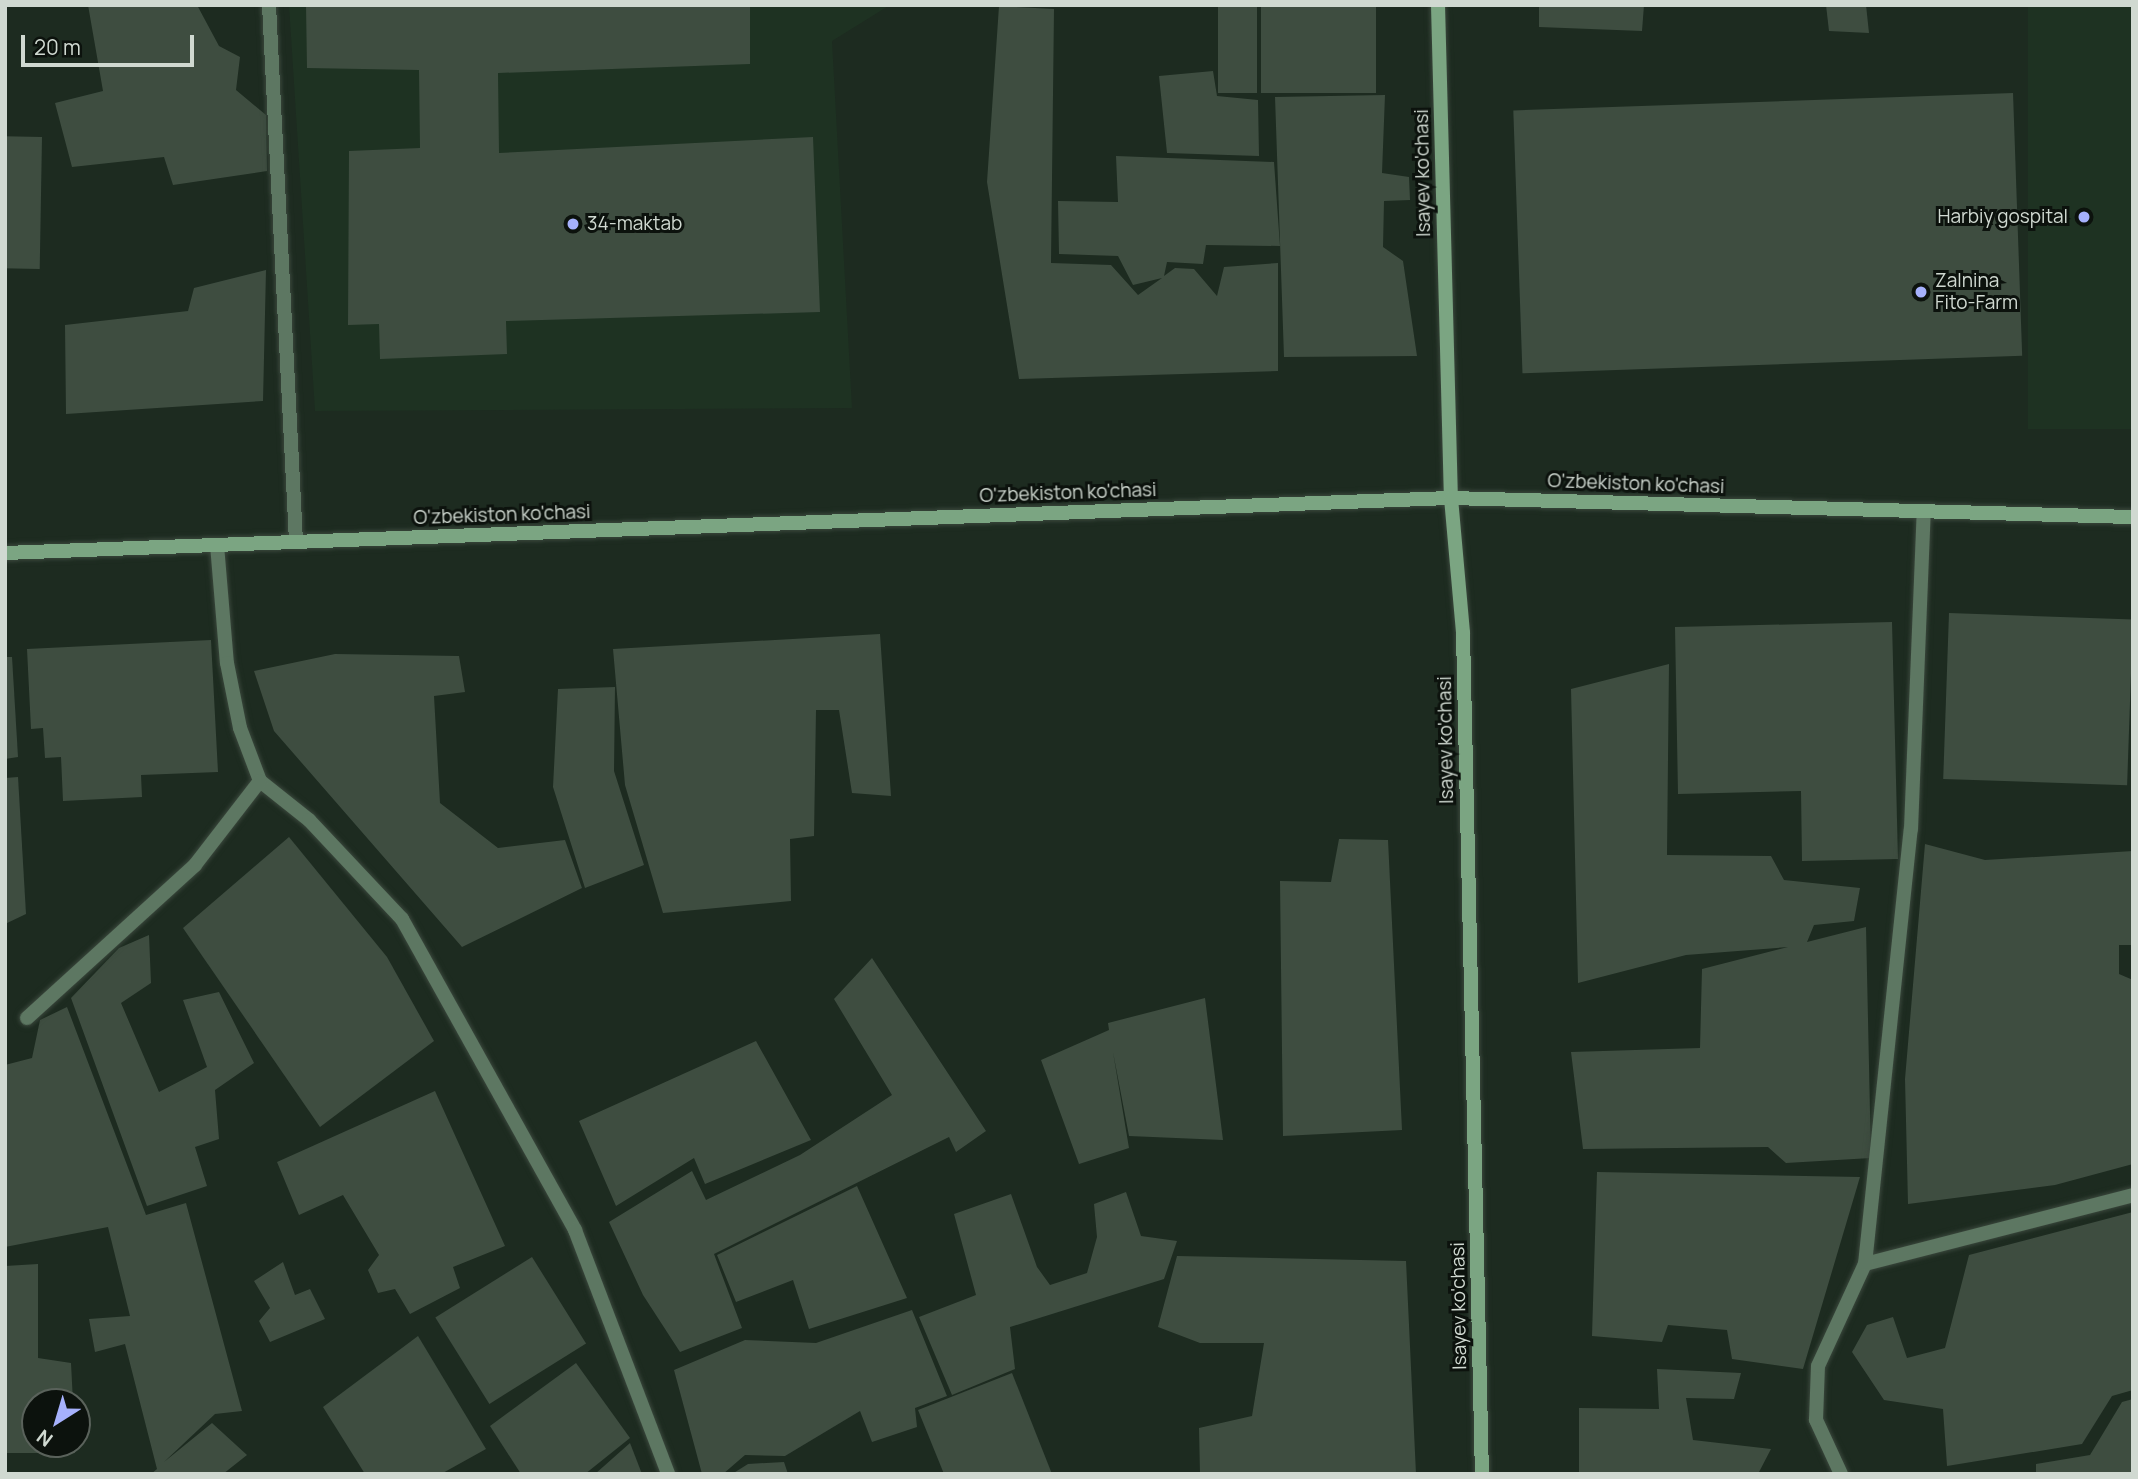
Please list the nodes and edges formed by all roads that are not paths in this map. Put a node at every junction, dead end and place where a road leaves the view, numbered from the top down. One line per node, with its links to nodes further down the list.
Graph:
1 (269, 5): 6 (lane)
2 (1438, 5): 3 (main road, Isayev ko'chasi)
3 (1451, 498): 4 (main road, O'zbekiston ko'chasi); 6 (main road, O'zbekiston ko'chasi); 14 (main road, Isayev ko'chasi)
4 (1924, 511): 5 (main road, O'zbekiston ko'chasi); 12 (lane)
5 (2133, 517)
6 (296, 541): 7 (main road, O'zbekiston ko'chasi)
7 (217, 545): 8 (main road, O'zbekiston ko'chasi); 9 (lane)
8 (5, 553)
9 (260, 782): 10 (lane); 13 (lane)
10 (27, 1018)
11 (2133, 1195): 12 (lane)
12 (1866, 1264): 15 (lane)
13 (668, 1474)
14 (1482, 1474)
15 (1841, 1474)

